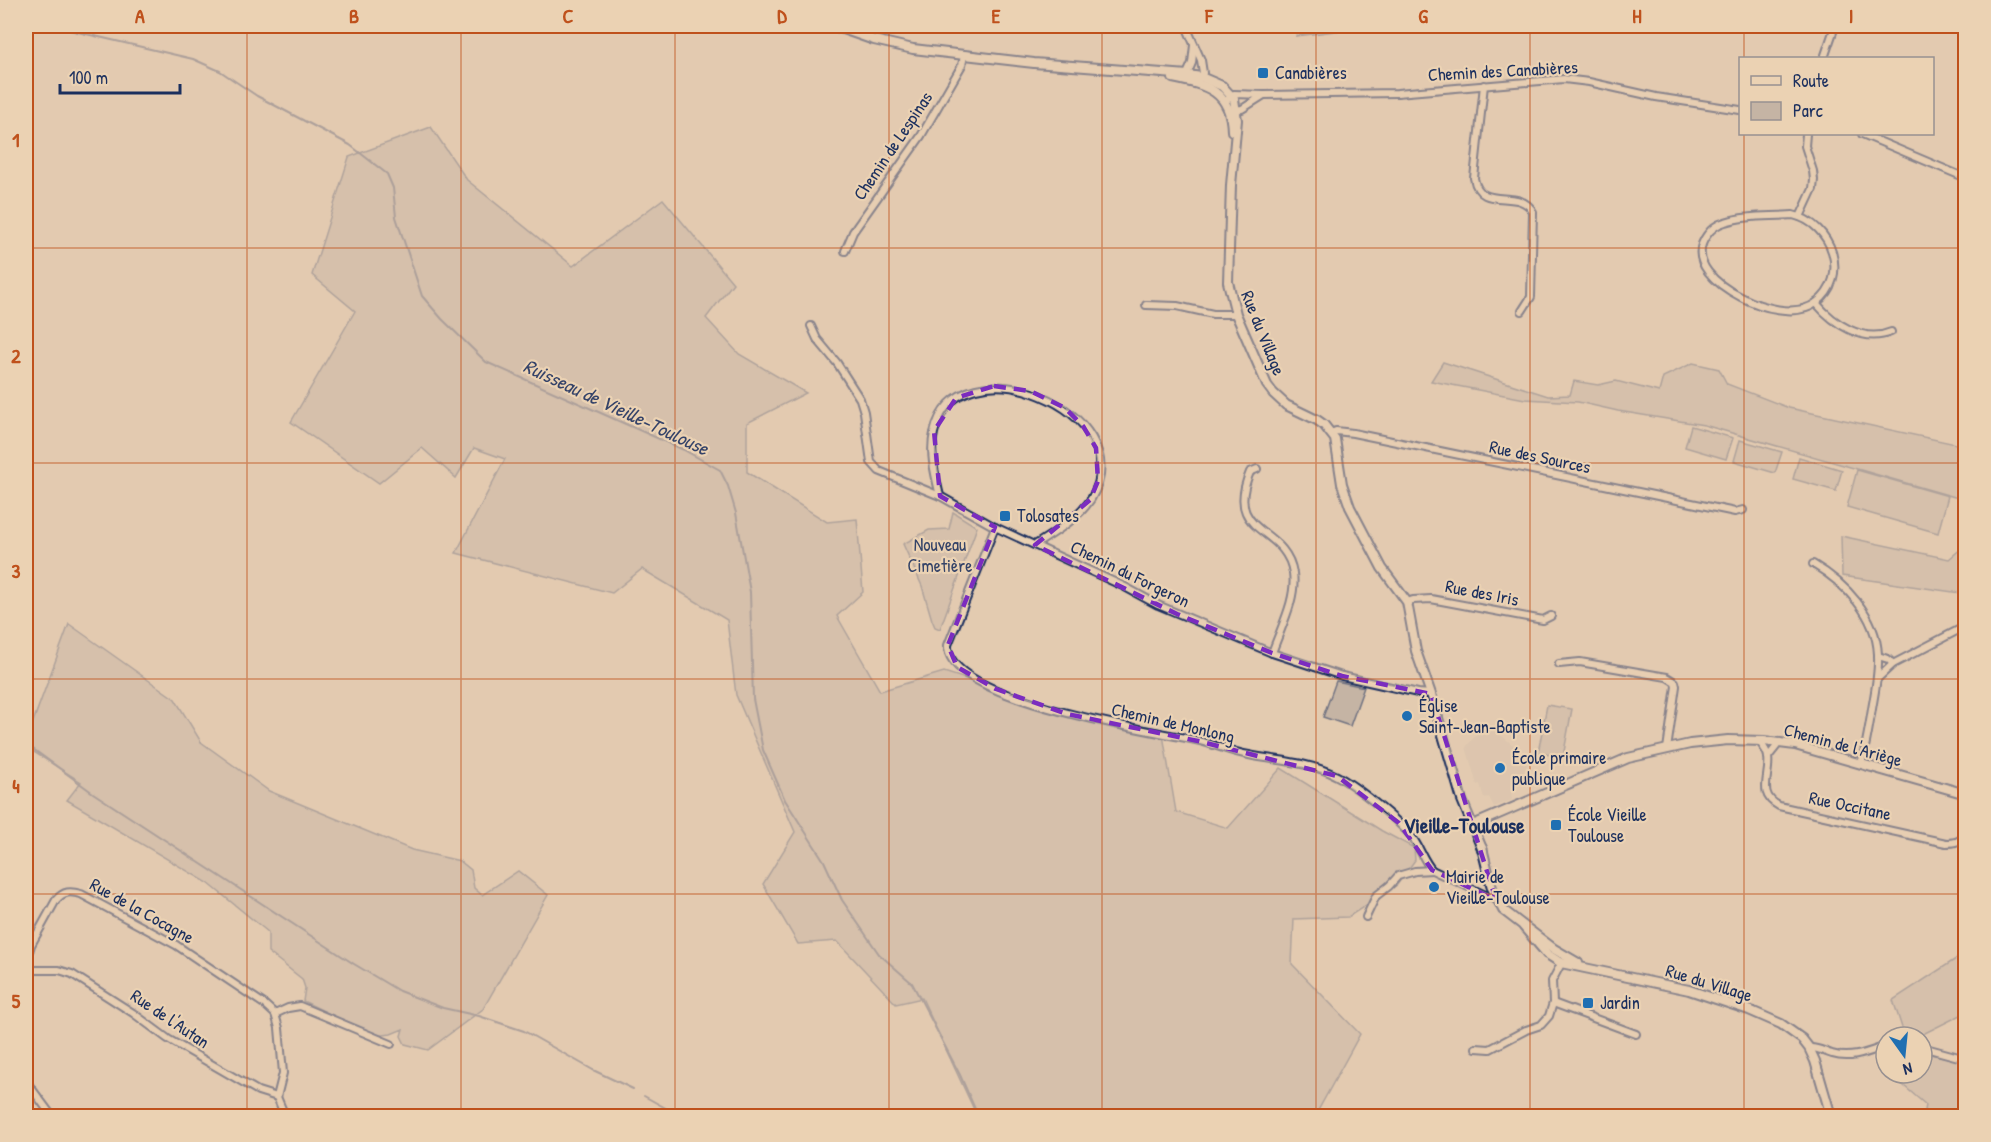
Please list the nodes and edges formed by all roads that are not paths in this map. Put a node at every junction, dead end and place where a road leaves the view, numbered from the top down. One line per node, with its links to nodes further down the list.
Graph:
1 (834, 26): 5 (street)
2 (1186, 26): 4 (street)
3 (1835, 26): 6 (street)
4 (1194, 45): 8 (street); 9 (street)
5 (964, 56): 7 (street); 18 (street, Chemin de Lespinas)
6 (1824, 57)
7 (1156, 73): 8 (street); 9 (street)
8 (1188, 75): 9 (street)
9 (1197, 79): 12 (street)
10 (1484, 85): 11 (street, Chemin des Canabières); 13 (street, Chemin des Canabières); 21 (street)
11 (1264, 95): 12 (street, Chemin des Canabières); 12 (street, Chemin des Canabières)
12 (1231, 104): 22 (street, Rue du Village)
13 (1739, 110)
14 (1807, 135): 17 (street)
15 (1864, 135): 16 (street)
16 (1965, 178)
17 (1800, 217): 19 (street); 19 (street)
18 (845, 251)
19 (1816, 303): 24 (street)
20 (1146, 305): 22 (street)
21 (1522, 311)
22 (1236, 314): 25 (street, Rue du Village)
23 (811, 326): 27 (street, Chemin du Forgeron)
24 (1891, 332)
25 (1331, 432): 28 (street, Rue des Sources); 32 (street, Rue du Village)
26 (1257, 470): 35 (street)
27 (940, 496): 29 (street, Chemin du Forgeron); 30 (street)
28 (1743, 510)
29 (995, 527): 30 (street, Chemin du Forgeron); 49 (street, Chemin de Monlong)
30 (1035, 545): 35 (street, Chemin du Forgeron)
31 (1814, 564): 36 (street)
32 (1409, 602): 33 (street, Rue des Iris); 40 (street, Rue du Village)
33 (1551, 616)
34 (1965, 626): 37 (street)
35 (1272, 653): 40 (street, Chemin du Forgeron)
36 (1878, 656): 37 (street); 39 (street)
37 (1893, 663): 39 (street)
38 (1559, 664): 43 (street)
39 (1877, 678): 45 (street)
40 (1431, 694): 47 (street, Rue du Village)
41 (1758, 740): 42 (street, Chemin de l'Ariège); 43 (street, Chemin de l'Ariège); 44 (street)
42 (1780, 742): 44 (street); 45 (street, Chemin de l'Ariège)
43 (1666, 749): 47 (street, Chemin de l'Ariège)
44 (1768, 757): 48 (street, Rue Occitane)
45 (1861, 764): 46 (street, Chemin de l'Ariège)
46 (1965, 795)
47 (1475, 824): 50 (street, Rue du Village)
48 (1965, 834)
49 (1432, 870): 50 (street); 51 (street)
50 (1496, 900): 53 (street, Rue du Village)
51 (1366, 917)
52 (27, 955): 54 (street, Rue de la Cocagne); 56 (street, Rue de la Cocagne)
53 (1563, 960): 55 (street); 60 (street, Rue du Village)
54 (27, 971): 65 (street, Rue de l'Autan)
55 (1553, 1003): 57 (street); 59 (street)
56 (275, 1014): 58 (street); 65 (street)
57 (1636, 1034)
58 (391, 1044)
59 (1476, 1048)
60 (1809, 1048): 61 (street); 68 (street)
61 (1874, 1050)
62 (1934, 1050): 63 (street)
63 (1965, 1059)
64 (26, 1081): 66 (street)
65 (277, 1096): 67 (street)
66 (52, 1116)
67 (285, 1116)
68 (1831, 1116)

